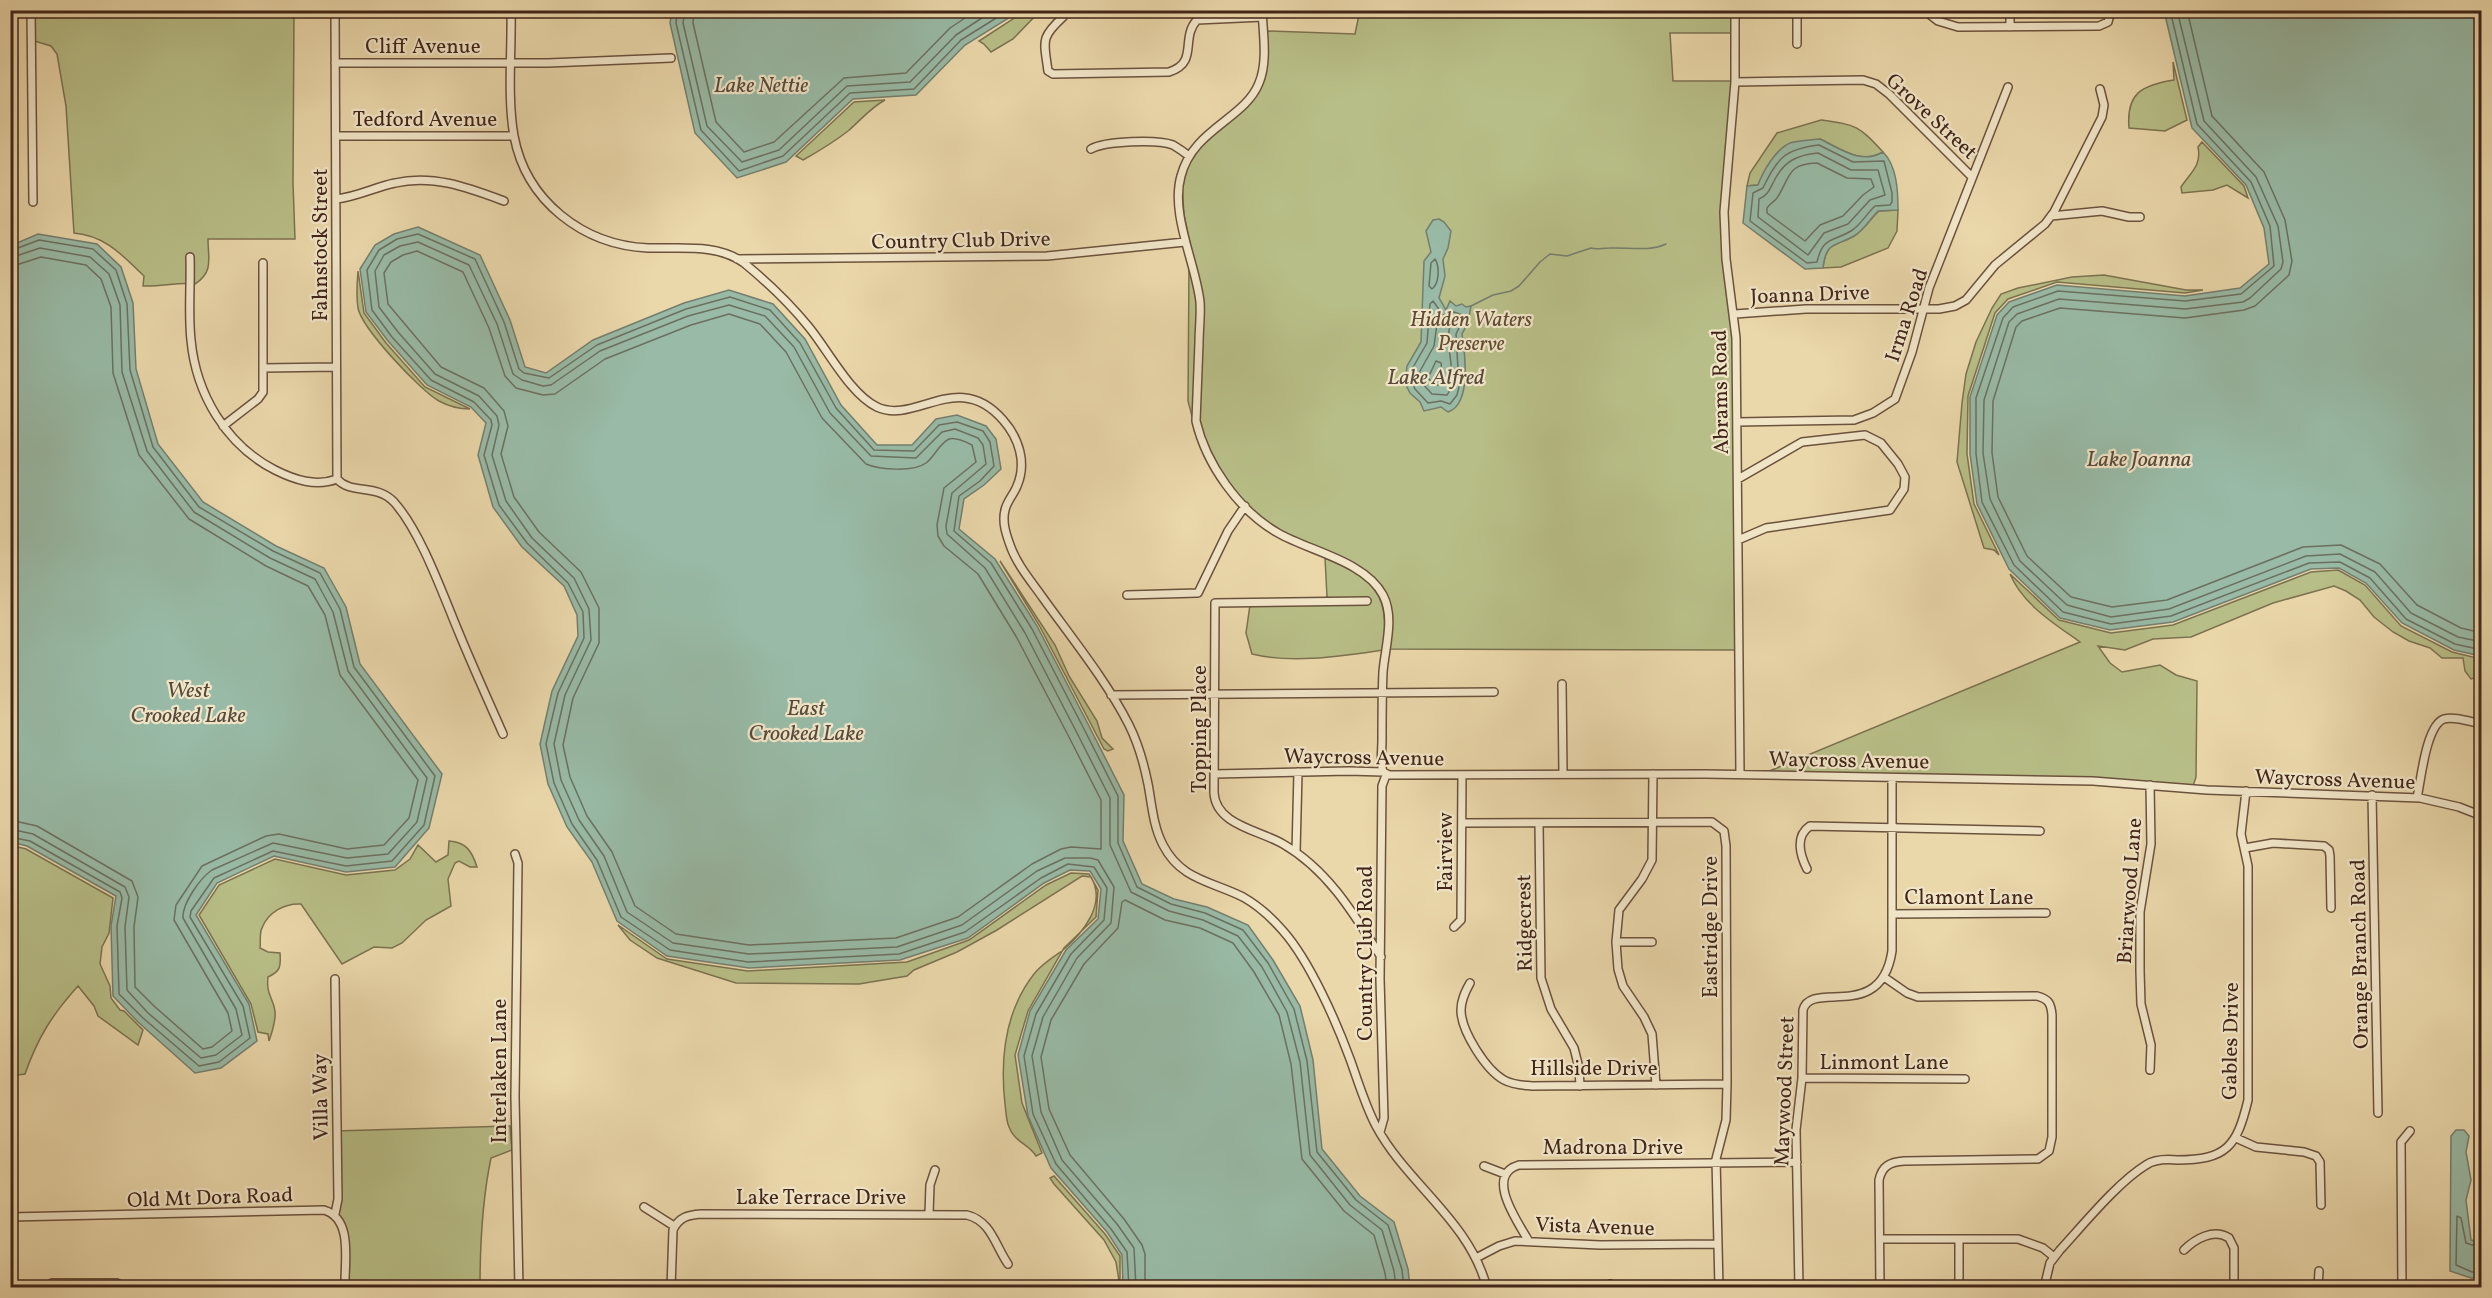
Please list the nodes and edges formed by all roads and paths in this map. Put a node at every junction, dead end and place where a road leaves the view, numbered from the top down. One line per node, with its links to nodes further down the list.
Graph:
1 (31, 10): 26 (street)
2 (335, 10): 15 (street, Fahnstock Street)
3 (511, 10): 14 (street)
4 (1059, 10): 10 (street)
5 (1735, 10): 16 (street, Abrams Road)
6 (1797, 10): 12 (street)
7 (1924, 10): 11 (street)
8 (2010, 10): 11 (street)
9 (2111, 10): 11 (street)
10 (1263, 14): 22 (street, Country Club Road)
11 (2010, 27)
12 (1797, 44)
13 (671, 58): 14 (street, Cliff Avenue)
14 (512, 62): 15 (street, Cliff Avenue); 20 (street)
15 (335, 63): 19 (street, Fahnstock Street)
16 (1735, 82): 23 (street, Grove Street); 34 (street, Abrams Road)
17 (2008, 87): 23 (street, Irma Road)
18 (2100, 89): 27 (street, Joanna Drive)
19 (336, 136): 20 (street, Tedford Avenue); 24 (street, Fahnstock Street)
20 (514, 136): 31 (street)
21 (1091, 149): 22 (street)
22 (1189, 156): 29 (street, Country Club Road)
23 (1972, 177): 33 (street, Irma Road)
24 (336, 199): 25 (street); 35 (street, Fahnstock Street)
25 (504, 201)
26 (33, 202)
27 (2051, 216): 28 (street); 33 (street, Joanna Drive)
28 (2140, 217)
29 (1185, 242): 31 (street, Country Club Drive); 41 (street, Country Club Road)
30 (190, 257): 38 (street)
31 (737, 259): 49 (street)
32 (263, 263): 36 (street)
33 (1923, 308): 34 (street, Joanna Drive); 37 (street, Irma Road)
34 (1735, 314): 37 (street, Abrams Road)
35 (336, 367): 36 (street); 39 (street, Fahnstock Street)
36 (263, 368): 38 (street)
37 (1737, 422): 40 (street, Abrams Road)
38 (223, 426): 39 (street)
39 (337, 478): 51 (street)
40 (1738, 479): 42 (street, Abrams Road); 42 (street)
41 (1245, 506): 43 (street); 46 (street, Country Club Road)
42 (1738, 540): 57 (street, Abrams Road)
43 (1127, 595)
44 (1367, 601): 48 (street, Topping Place)
45 (1562, 684): 55 (street)
46 (1382, 692): 47 (street); 48 (street); 53 (street, Country Club Road)
47 (1494, 692)
48 (1215, 693): 49 (street); 54 (street, Topping Place)
49 (1111, 695): 92 (street)
50 (2481, 724): 63 (street)
51 (503, 734)
52 (1298, 772): 53 (street, Waycross Avenue); 54 (street, Waycross Avenue); 71 (street)
53 (1385, 773): 58 (street, Waycross Avenue); 80 (street, Country Club Road)
54 (1214, 774): 71 (street, Topping Place)
55 (1563, 774): 56 (street, Waycross Avenue); 58 (street, Waycross Avenue)
56 (1653, 774): 57 (street, Waycross Avenue); 65 (street)
57 (1740, 774): 59 (street, Waycross Avenue)
58 (1462, 775): 66 (street, Fairview)
59 (1892, 778): 60 (street, Waycross Avenue); 68 (street)
60 (2150, 785): 61 (street, Waycross Avenue); 84 (street, Briarwood Lane)
61 (2246, 791): 62 (street, Waycross Avenue); 70 (street, Gables Drive)
62 (2372, 795): 63 (street, Waycross Avenue); 90 (street, Orange Branch Road)
63 (2417, 798): 64 (street, Waycross Avenue)
64 (2481, 816)
65 (1653, 822): 67 (street, Eastridge Drive); 78 (street); 87 (street, Eastridge Drive)
66 (1462, 823): 67 (street, Eastridge Drive); 77 (street, Fairview)
67 (1539, 823): 89 (street, Ridgecrest)
68 (1892, 826): 69 (street); 73 (street); 76 (street)
69 (2040, 831)
70 (2245, 848): 74 (street); 93 (street, Gables Drive)
71 (1296, 852): 80 (street, Topping Place)
72 (515, 854): 117 (street, Interlaken Lane)
73 (1807, 869)
74 (2331, 908)
75 (2046, 913): 76 (street, Clamont Lane)
76 (1892, 914): 81 (street)
77 (1454, 927)
78 (1616, 942): 79 (street); 88 (street)
79 (1652, 942)
80 (1381, 957): 92 (street, Country Club Road)
81 (1884, 977): 85 (street, Maywood Street); 105 (street)
82 (335, 979): 101 (street, Villa Way)
83 (1470, 983): 89 (street, Hillside Drive)
84 (2150, 1070)
85 (1802, 1078): 86 (street, Linmont Lane); 95 (street, Maywood Street)
86 (1965, 1079)
87 (1727, 1084): 88 (street, Hillside Drive); 94 (street, Eastridge Drive)
88 (1656, 1085): 89 (street, Hillside Drive)
89 (1580, 1086)
90 (2378, 1113)
91 (2410, 1131): 127 (street)
92 (1380, 1132): 111 (street)
93 (2236, 1138): 99 (street); 110 (street)
94 (1716, 1162): 95 (street, Madrona Drive); 98 (street, Madrona Drive); 108 (street, Eastridge Drive)
95 (1797, 1162): 121 (street, Maywood Street)
96 (1484, 1166): 98 (street)
97 (935, 1170): 102 (street)
98 (1505, 1174): 106 (street)
99 (2321, 1205)
100 (644, 1207): 104 (street)
101 (334, 1214): 103 (street, Old Mt Dora Road); 116 (street)
102 (929, 1214): 104 (street, Lake Terrace Drive); 112 (street, Lake Terrace Drive)
103 (10, 1217)
104 (674, 1226): 118 (street)
105 (1880, 1239): 107 (street); 122 (street)
106 (1528, 1240): 108 (street, Vista Avenue); 111 (street, Vista Avenue)
107 (1959, 1240): 110 (street); 123 (street)
108 (1718, 1244): 120 (street, Eastridge Drive)
109 (2184, 1250): 125 (street)
110 (2054, 1257): 124 (street)
111 (1476, 1258): 119 (street)
112 (1008, 1264)
113 (2319, 1271): 126 (street)
114 (44, 1287): 115 (street)
115 (124, 1287)
116 (345, 1287)
117 (519, 1287)
118 (671, 1287)
119 (1487, 1287)
120 (1719, 1287)
121 (1799, 1287)
122 (1880, 1287)
123 (1959, 1287)
124 (2044, 1287)
125 (2234, 1287)
126 (2318, 1287)
127 (2402, 1287)

